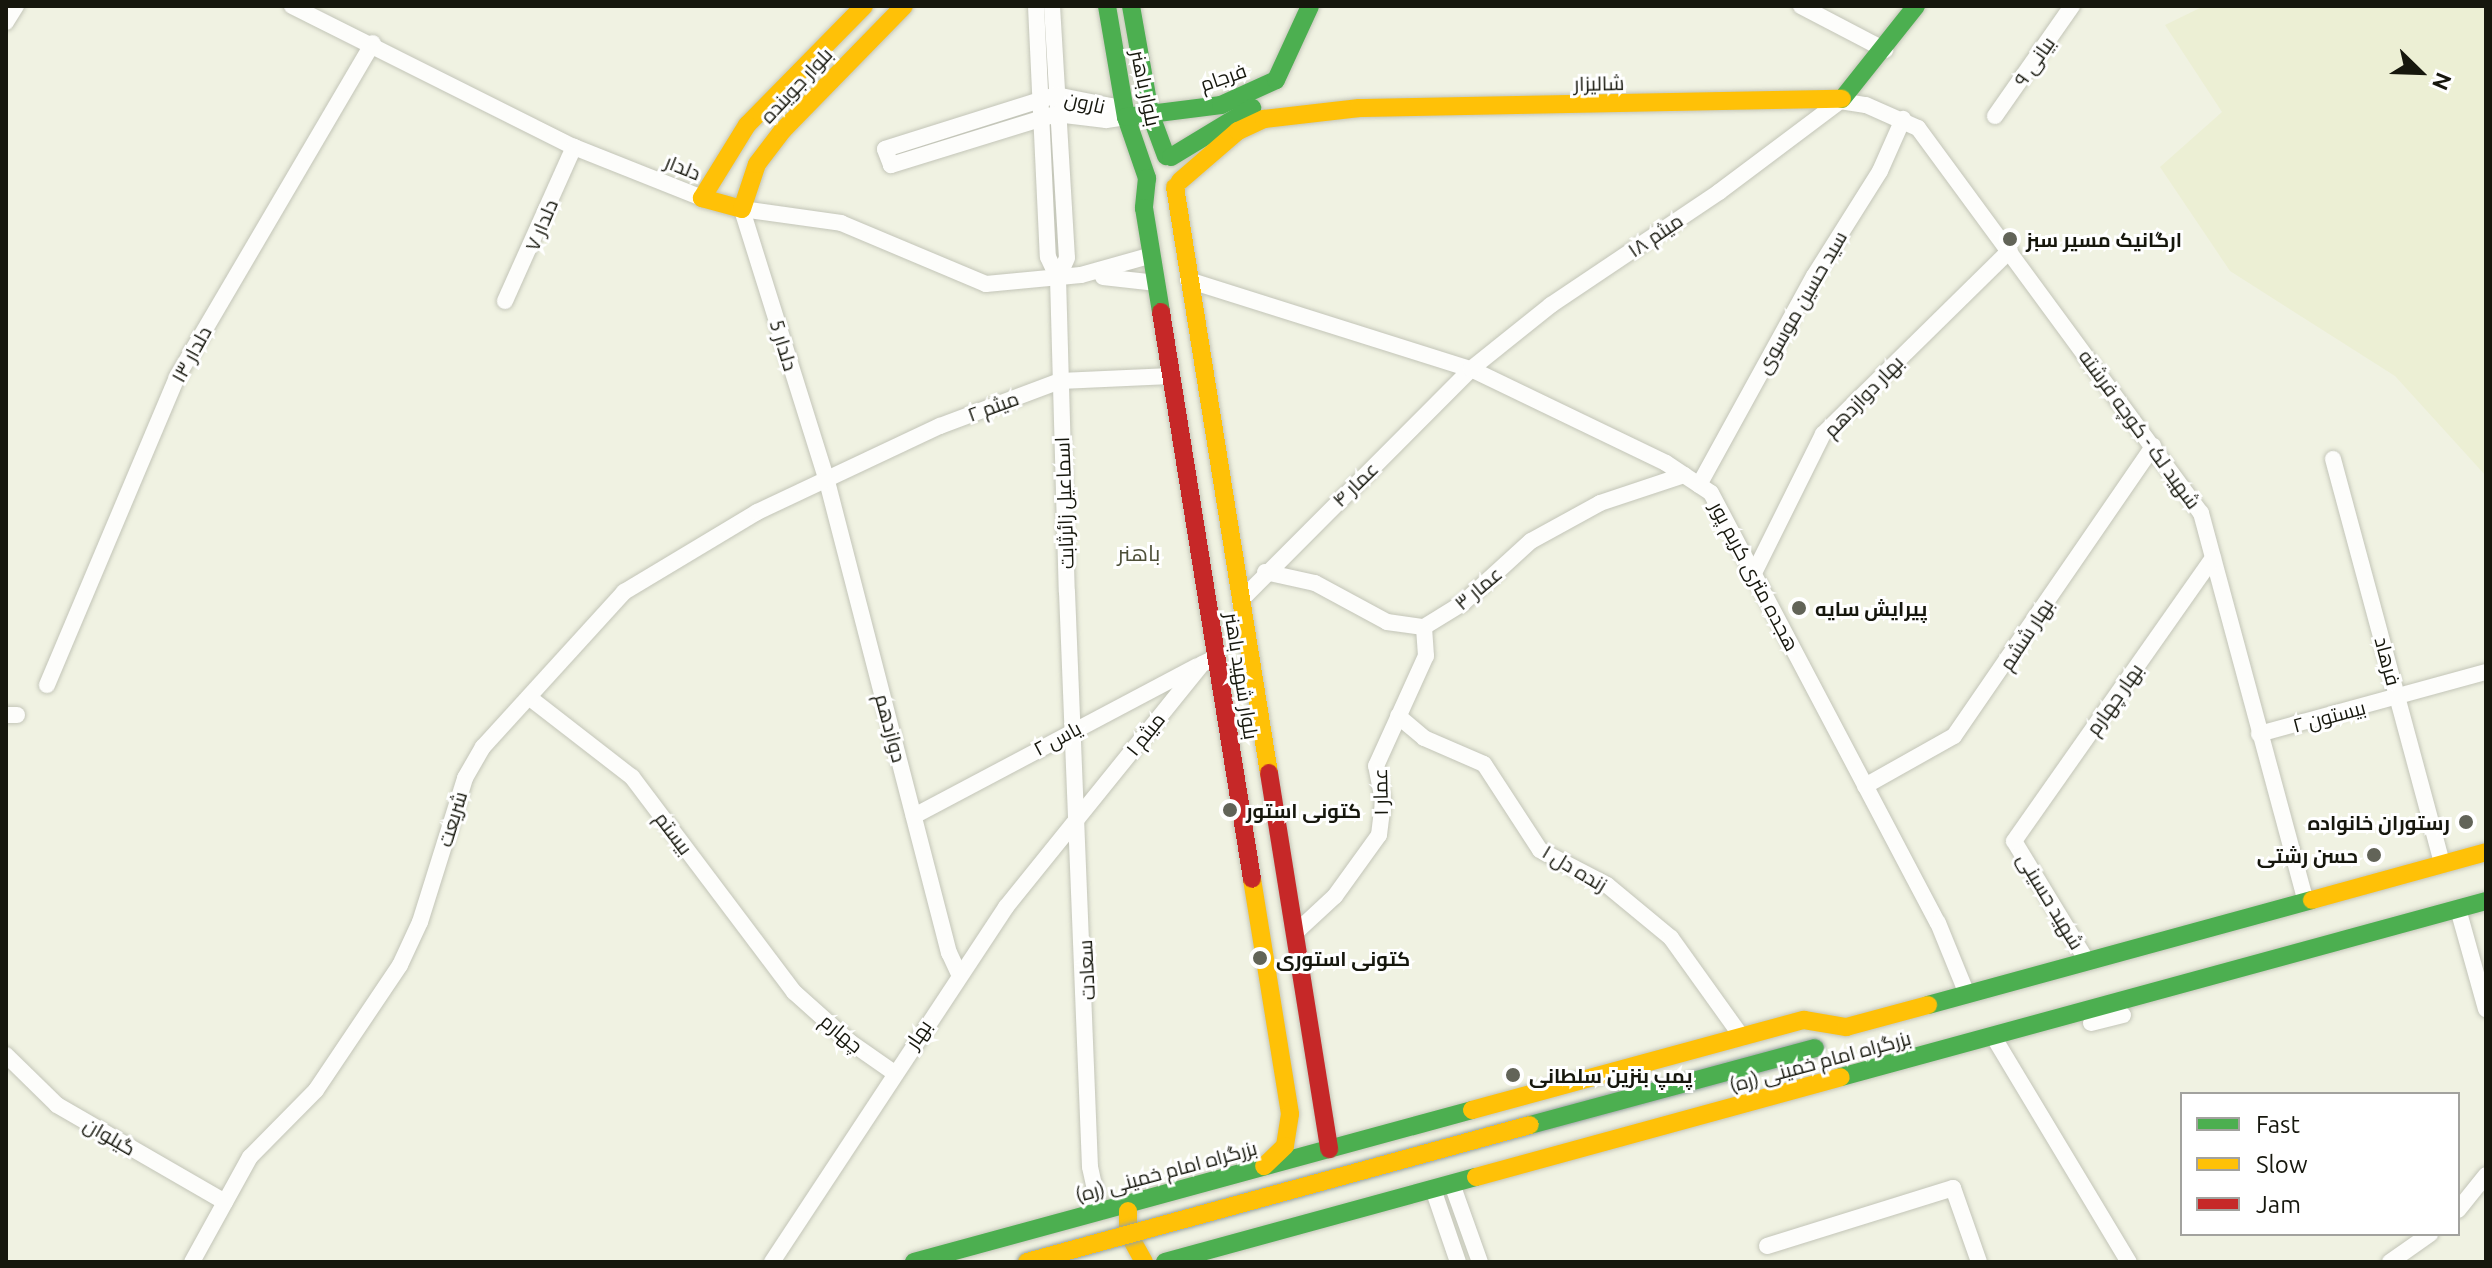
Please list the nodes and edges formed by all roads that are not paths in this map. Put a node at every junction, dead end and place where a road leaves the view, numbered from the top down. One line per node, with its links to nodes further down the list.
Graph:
1 (16, 6): 13 (street)
2 (292, 6): 14 (street, دلدار)
3 (864, 6): 29 (main road, بلوار جوینده)
4 (904, 6): 30 (main road, بلوار جوینده)
5 (1036, 6): 17 (street)
6 (1052, 6): 17 (street)
7 (1107, 6): 23 (main road, بلوار باهنر)
8 (1131, 6): 20 (main road, بلوار باهنر)
9 (1310, 6): 16 (main road, فرجام)
10 (1801, 6): 15 (street)
11 (1916, 6): 15 (main road)
12 (2072, 6): 22 (street, بیانی ۹)
13 (6, 22)
14 (373, 43): 25 (street, دلدار); 53 (street, دلدار ۱۳)
15 (1885, 50): 18 (main road)
16 (1276, 80): 19 (main road); 20 (main road, فرجام)
17 (1047, 97): 21 (street, اسماعیل زائرثابت); 21 (street, نارون); 23 (street, نارون)
18 (1840, 101): 19 (main road, شالیزار); 24 (street, شهید لک - کوچه فرشته); 38 (street, میثم ۱۸)
19 (1277, 110): 26 (main road, شالیزار); 28 (main road, شالیزار)
20 (1150, 113): 23 (main road, فرجام); 26 (main road, بلوار باهنر)
21 (1048, 116): 23 (street, نارون); 34 (street, اسماعیل زائرثابت)
22 (1995, 116)
23 (1126, 117): 27 (main road, بلوار باهنر)
24 (1903, 119): 31 (street, شهید لک - کوچه فرشته); 45 (street, سید حسین موسوی)
25 (574, 147): 29 (street, دلدار); 37 (street, دلدار ۷)
26 (1168, 156): 27 (main road); 28 (main road)
27 (1147, 178): 28 (main road); 32 (main road, بلوار شهید باهنر)
28 (1177, 184): 35 (main road, بلوار شهید باهنر)
29 (702, 198): 30 (main road, دلدار)
30 (742, 209): 34 (street, دلدار); 44 (street, دلدار 5)
31 (2010, 250): 41 (street, شهید لک - کوچه فرشته); 47 (street, بهار دوازدهم)
32 (1152, 255): 33 (street); 36 (main road, بلوار شهید باهنر)
33 (1081, 275): 34 (street, دلدار); 36 (street)
34 (1058, 278): 40 (street, اسماعیل زائرثابت)
35 (1188, 280): 38 (street, هجده متری کریم پور); 49 (main road, بلوار شهید باهنر)
36 (1157, 283): 39 (main road, بلوار شهید باهنر)
37 (505, 301)
38 (1471, 369): 43 (street, هجده متری کریم پور); 48 (street, عمار ۴)
39 (1171, 376): 40 (street, میثم ۲); 51 (main road, بلوار شهید باهنر)
40 (1060, 381): 44 (street, میثم ۲); 57 (street, اسماعیل زائرثابت)
41 (2153, 446): 46 (street, شهید لک - کوچه فرشته); 59 (street, بهار ششم)
42 (2333, 459): 54 (street, فرهاد)
43 (1684, 475): 45 (street, هجده متری کریم پور); 50 (street, عمار ۳)
44 (827, 481): 55 (street, شریعت); 60 (street, دوازدهم)
45 (1699, 485): 47 (street, هجده متری کریم پور)
46 (2213, 558): 58 (street, شهید لک - کوچه فرشته); 63 (street, بهار چهارم)
47 (1755, 571): 59 (street, هجده متری کریم پور)
48 (1265, 572): 49 (street, عمار ۴); 50 (street)
49 (1240, 601): 62 (main road, بلوار شهید باهنر)
50 (1424, 627): 56 (street, عمار ۱)
51 (1210, 660): 57 (street, یاس ۲); 61 (street, میثم ۱); 64 (main road, بلوار شهید باهنر)
52 (2486, 672): 54 (street, بیستون ۲)
53 (47, 685)
54 (2398, 697): 58 (street, بیستون ۲); 66 (street, فرهاد)
55 (530, 698): 74 (street, بیستم); 90 (street, شریعت)
56 (1398, 716): 70 (street, عمار ۱); 79 (street, زنده دل ۱)
57 (1075, 728): 60 (street, یاس ۲); 61 (street, سعادت)
58 (2259, 734): 67 (street, شهید لک - کوچه فرشته)
59 (1865, 786): 75 (street, هجده متری کریم پور)
60 (914, 816): 73 (street, دوازدهم)
61 (1079, 817): 73 (street, بهار); 94 (street, سعادت)
62 (1279, 839): 64 (main road); 70 (main road, بلوار شهید باهنر)
63 (2014, 841): 72 (street, شهید حسینی)
64 (1247, 844): 71 (main road, بلوار شهید باهنر)
65 (2486, 852): 66 (main road, بزرگراه امام خمینی (ره))
66 (2442, 864): 67 (main road, بزرگراه امام خمینی (ره))
67 (2306, 901): 72 (main road, بزرگراه امام خمینی (ره))
68 (2486, 901): 69 (main road, بزرگراه امام خمینی (ره))
69 (2458, 909): 76 (street); 80 (main road, بزرگراه امام خمینی (ره))
70 (1294, 934): 71 (main road); 84 (main road, بلوار شهید باهنر)
71 (1262, 937): 86 (main road, بلوار شهید باهنر)
72 (2087, 961): 75 (main road, بزرگراه امام خمینی (ره))
73 (959, 974): 82 (street, بهار)
74 (794, 992): 82 (street, چهارم)
75 (1967, 994): 78 (main road, بزرگراه امام خمینی (ره))
76 (2486, 1009)
77 (2123, 1015): 80 (street)
78 (1846, 1027): 79 (main road, بزرگراه امام خمینی (ره)); 101 (main road, بزرگراه امام خمینی (ره), bridge)
79 (1742, 1037): 83 (main road, بزرگراه امام خمینی (ره))
80 (1998, 1042): 88 (main road, بزرگراه امام خمینی (ره)); 107 (street)
81 (6, 1055): 90 (street, گیلوان)
82 (893, 1072): 99 (street, بهار)
83 (1354, 1142): 84 (main road, بزرگراه امام خمینی (ره)); 92 (main road)
84 (1329, 1149): 85 (main road, بزرگراه امام خمینی (ره)); 89 (main road, بلوار شهید باهنر)
85 (1305, 1156): 86 (main road, بزرگراه امام خمینی (ره)); 89 (main road)
86 (1260, 1168): 91 (main road, بزرگراه امام خمینی (ره))
87 (2486, 1175): 93 (street)
88 (1442, 1186): 92 (main road, بزرگراه امام خمینی (ره)); 104 (street); 105 (street)
89 (1331, 1191): 95 (main road)
90 (225, 1202): 98 (street, شریعت)
91 (1131, 1203): 94 (main road, بزرگراه امام خمینی (ره)); 102 (main road)
92 (1375, 1205): 95 (main road, بزرگراه امام خمینی (ره))
93 (2460, 1208)
94 (1100, 1212): 100 (main road, بزرگراه امام خمینی (ره))
95 (1301, 1225): 103 (main road, بزرگراه امام خمینی (ره))
96 (2427, 1236): 108 (street)
97 (1767, 1246): 106 (street)
98 (192, 1262)
99 (772, 1262)
100 (914, 1262)
101 (1027, 1262)
102 (1144, 1262)
103 (1165, 1262)
104 (1458, 1262)
105 (1480, 1262)
106 (1979, 1262)
107 (2129, 1262)
108 (2392, 1262)

